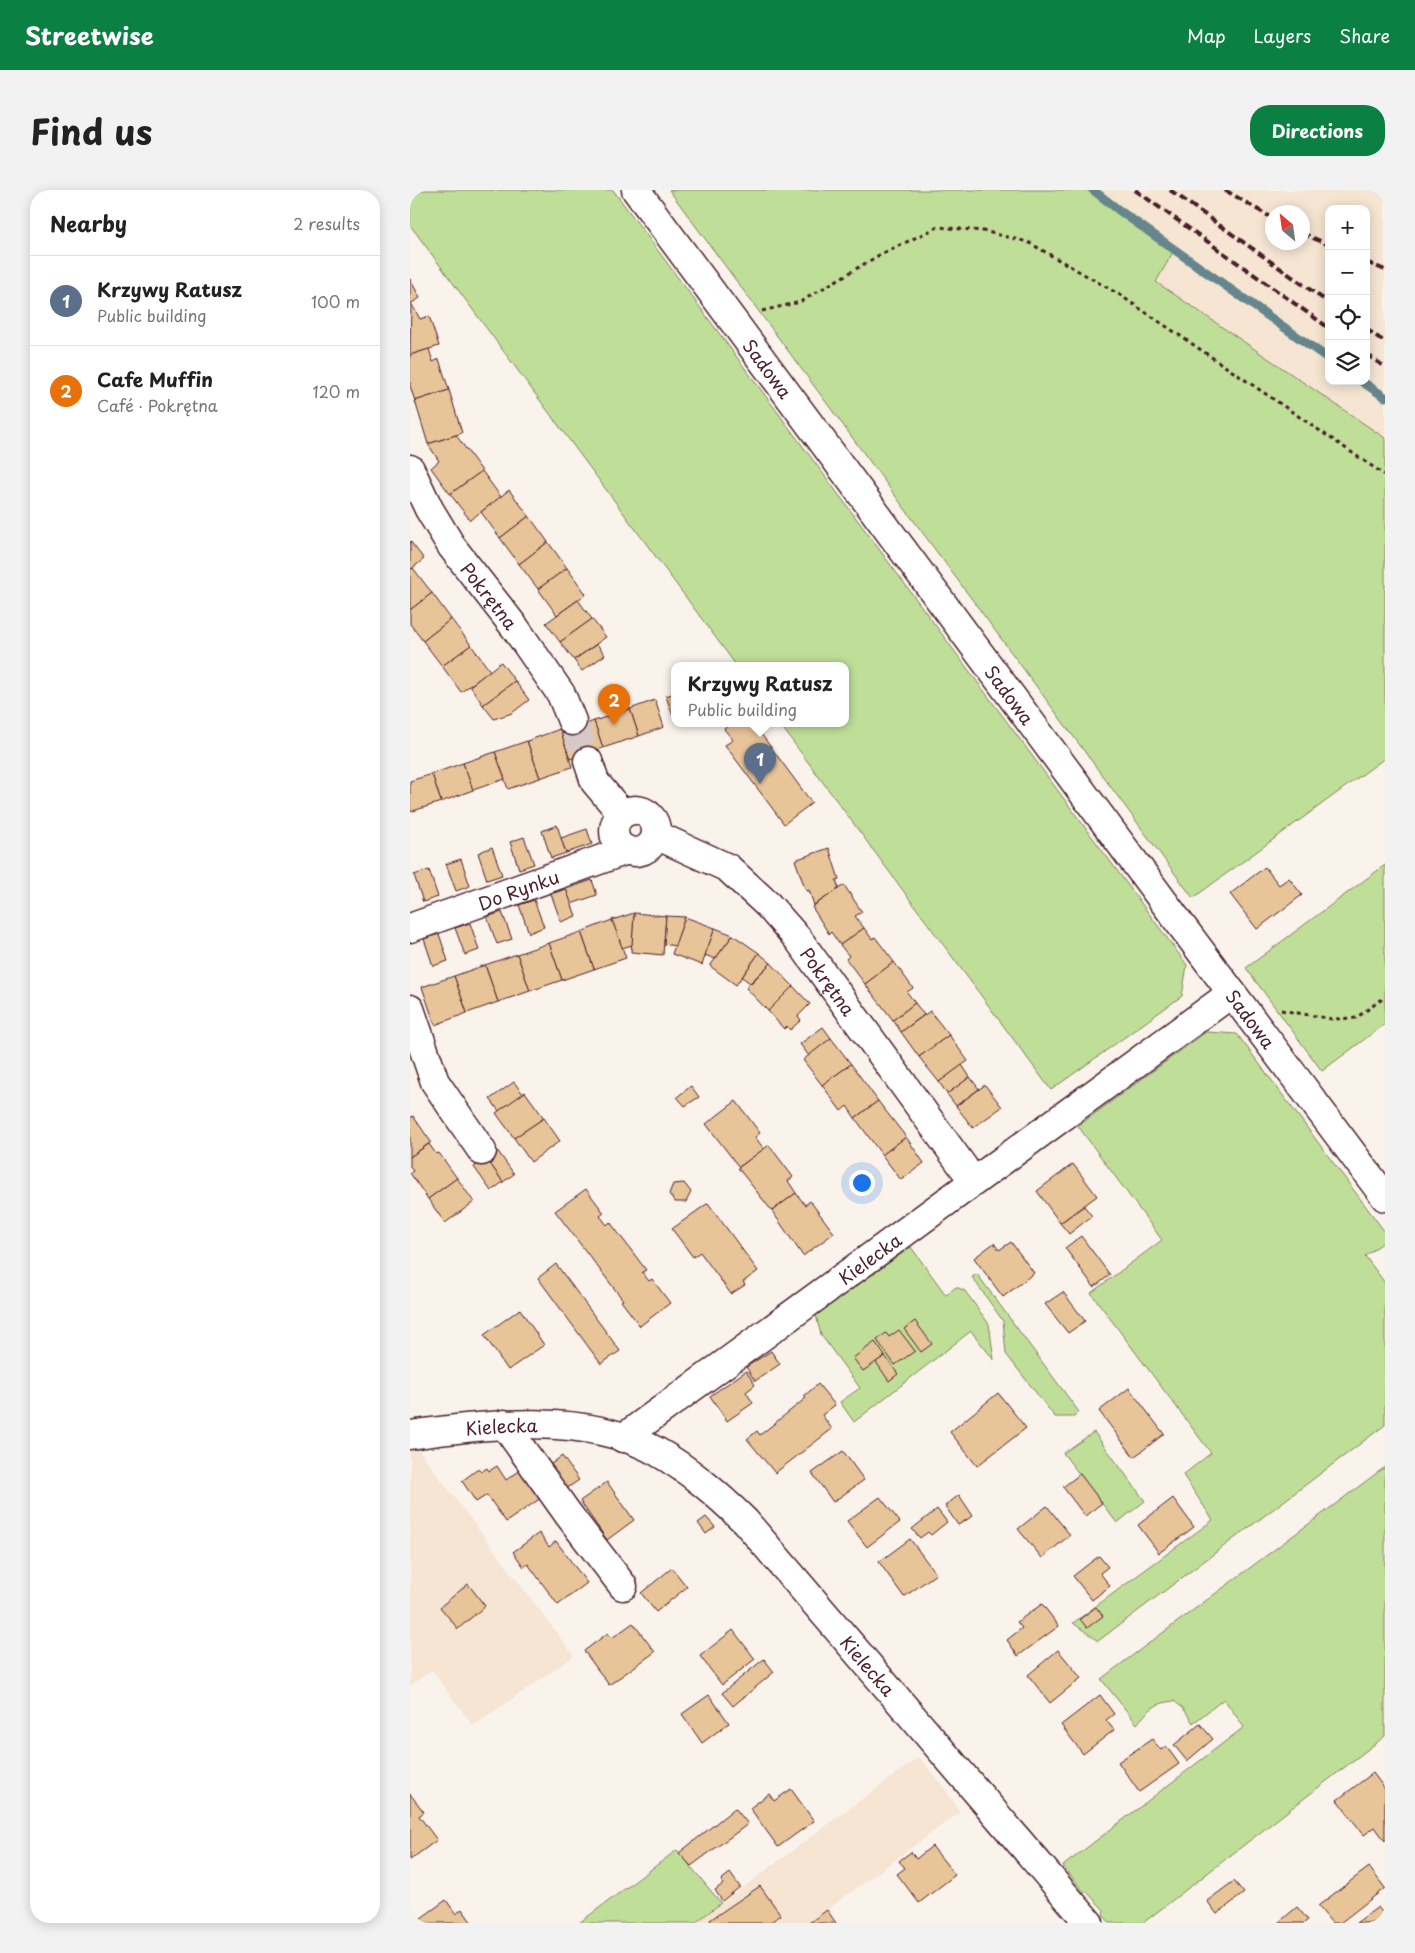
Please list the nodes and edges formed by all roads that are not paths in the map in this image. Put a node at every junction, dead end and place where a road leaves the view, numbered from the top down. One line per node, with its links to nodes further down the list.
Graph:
1 (636, 190): 9 (street, Sadowa)
2 (410, 469): 3 (street, Pokrętna)
3 (572, 721)
4 (588, 761): 5 (street)
5 (622, 814): 6 (street); 7 (street)
6 (656, 835): 7 (street); 12 (street, Pokrętna)
7 (627, 850): 8 (street, Do Rynku)
8 (410, 928)
9 (1232, 993): 13 (street, Sadowa); 16 (street, Kielecka)
10 (410, 1009): 11 (street)
11 (482, 1151)
12 (964, 1168)
13 (1380, 1180)
14 (504, 1424): 15 (street, Kielecka); 16 (street, Kielecka); 17 (street)
15 (410, 1435)
16 (622, 1438): 18 (street, Kielecka)
17 (623, 1586)
18 (1089, 1923)

